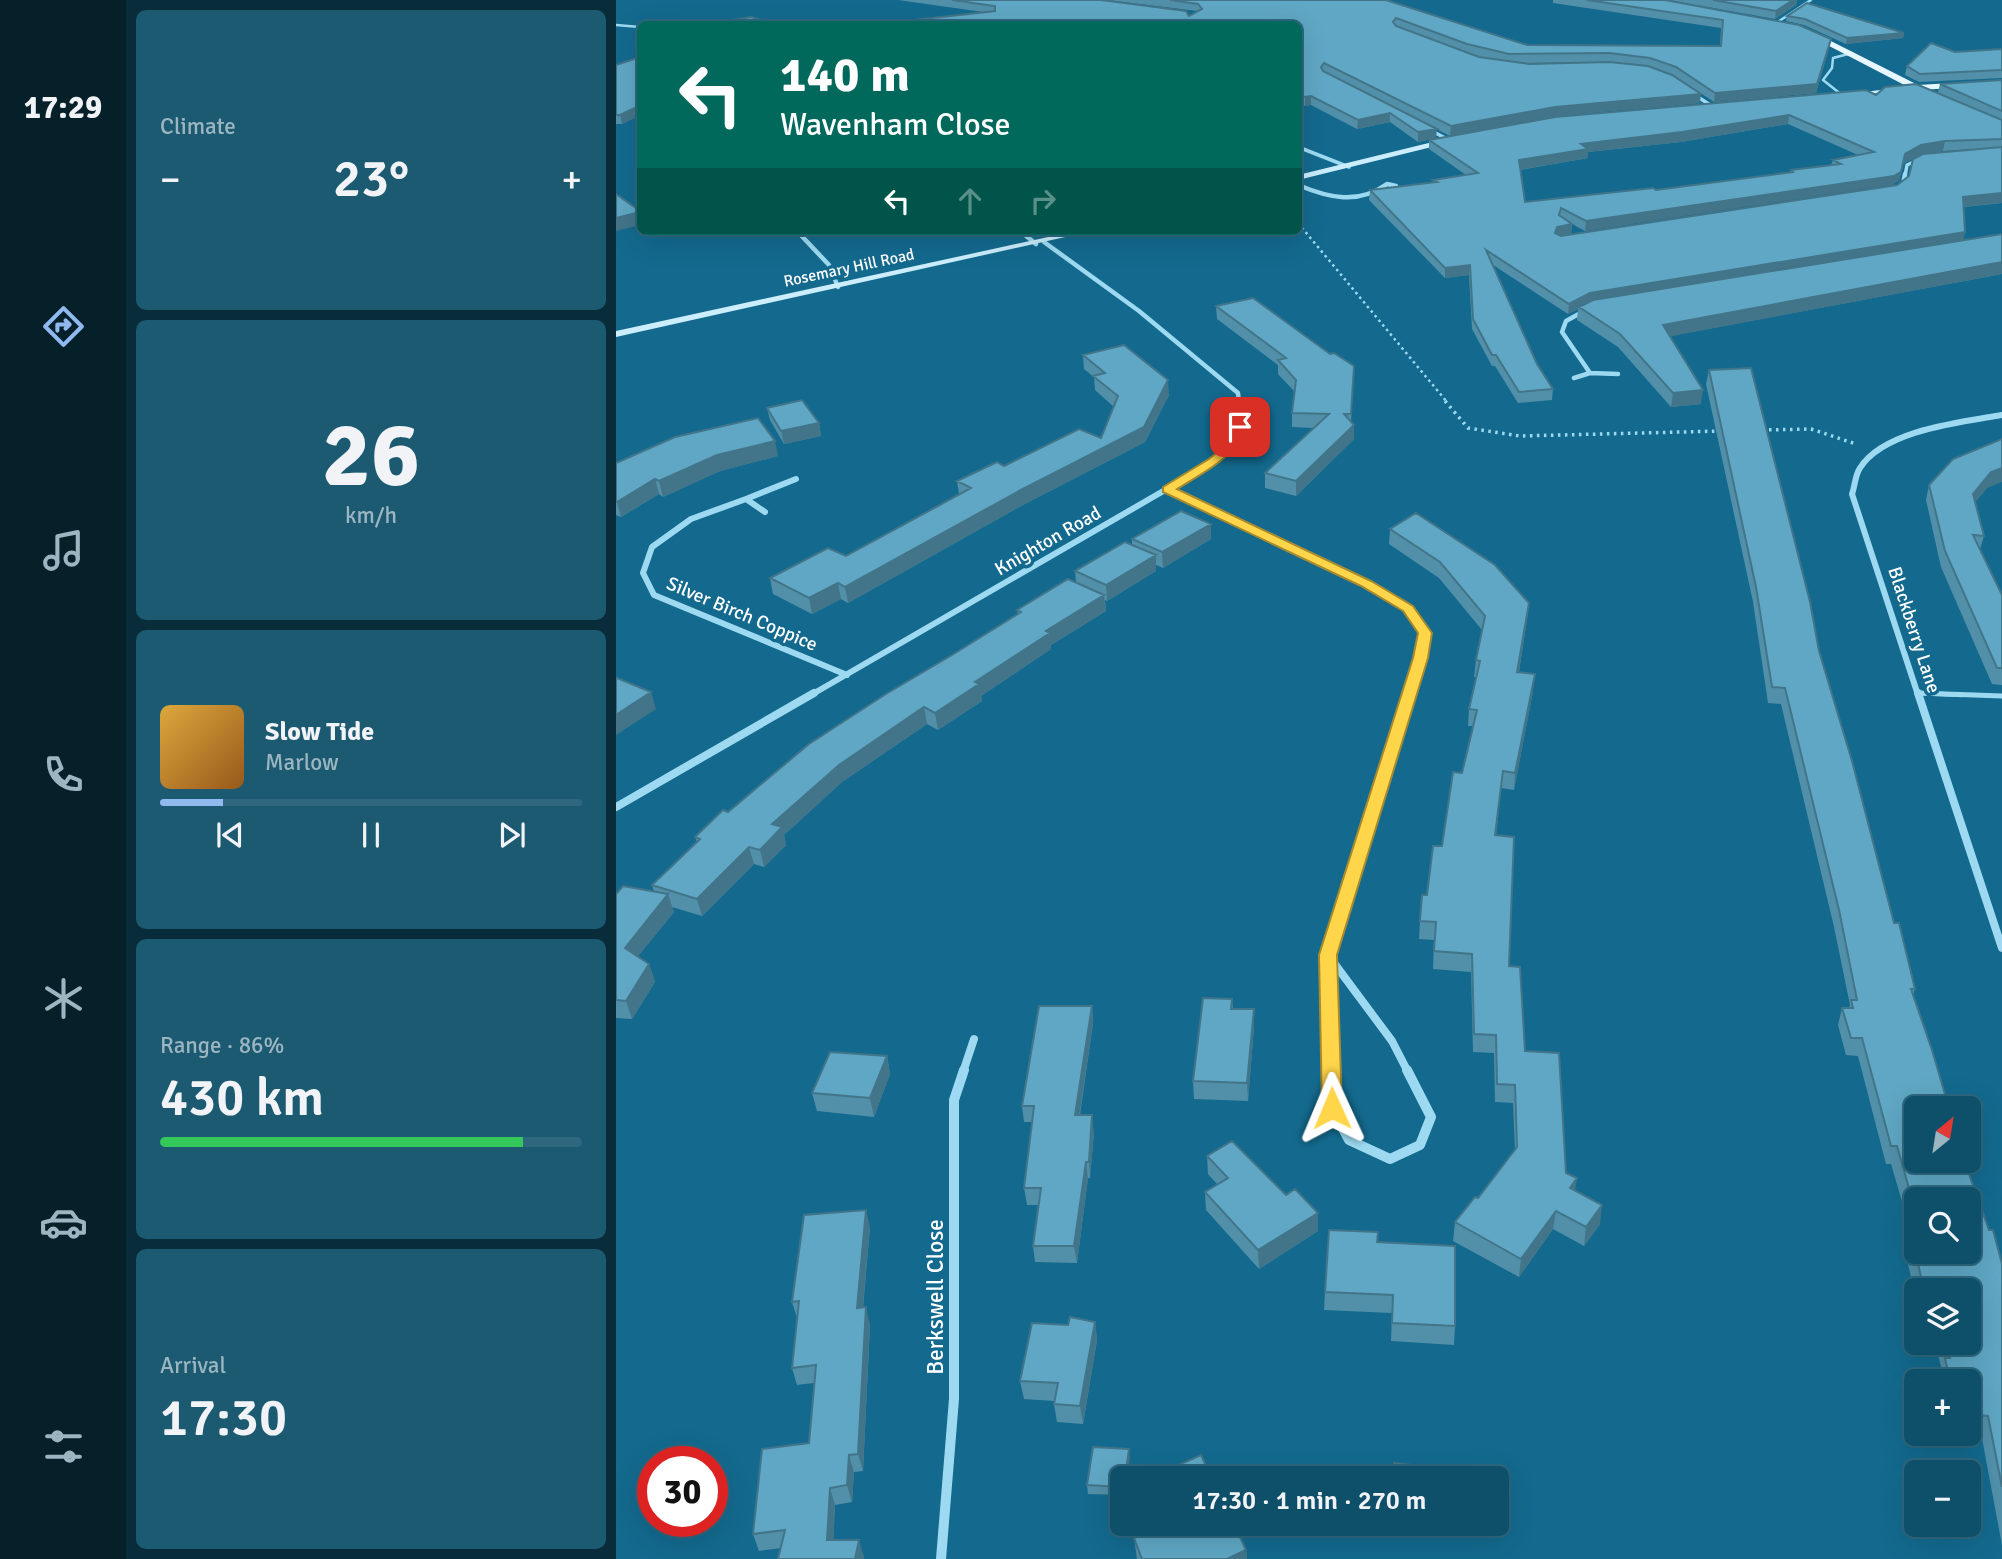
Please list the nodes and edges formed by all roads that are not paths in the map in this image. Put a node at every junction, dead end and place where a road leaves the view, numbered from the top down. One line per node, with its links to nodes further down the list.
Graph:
1 (1811, 0): 2 (lane)
2 (1772, 22): 5 (main road)
3 (616, 25): 4 (lane)
4 (637, 27)
5 (1852, 53): 7 (main road); 9 (lane)
6 (2002, 83): 7 (main road)
7 (1917, 88): 9 (main road); 11 (main road)
8 (1690, 92): 13 (street)
9 (1842, 95): 10 (main road)
10 (1829, 96)
11 (1941, 99)
12 (1725, 105): 13 (main road)
13 (1712, 106): 14 (main road)
14 (1700, 108)
15 (1424, 127): 17 (street)
16 (1462, 138): 17 (main road)
17 (1449, 140): 20 (main road)
18 (1302, 149): 20 (street)
19 (1920, 159): 24 (street)
20 (1349, 167): 21 (main road)
21 (1302, 177)
22 (1396, 186): 23 (street)
23 (1302, 187)
24 (1894, 190)
25 (804, 235): 29 (street)
26 (1027, 235): 28 (street, Knighton Road)
27 (1072, 235): 28 (main road, Rosemary Hill Road)
28 (1040, 243): 29 (main road, Rosemary Hill Road); 37 (street, Knighton Road)
29 (838, 287): 31 (main road, Rosemary Hill Road)
30 (1590, 308): 32 (street)
31 (616, 334)
32 (1590, 373): 33 (street); 34 (street)
33 (1618, 374)
34 (1574, 378)
35 (2002, 415): 41 (street, Blackberry Lane)
36 (796, 479): 38 (street, Silver Birch Coppice)
37 (1168, 489): 40 (street, Knighton Road); 45 (street)
38 (746, 499): 39 (street); 40 (street, Silver Birch Coppice)
39 (765, 512)
40 (848, 676): 43 (street, Knighton Road)
41 (1918, 693): 42 (lane); 44 (street, Blackberry Lane)
42 (2002, 696)
43 (616, 807)
44 (2002, 948)
45 (1328, 955): 45 (street)
46 (974, 1038): 47 (street, Berkswell Close)
47 (941, 1559)

